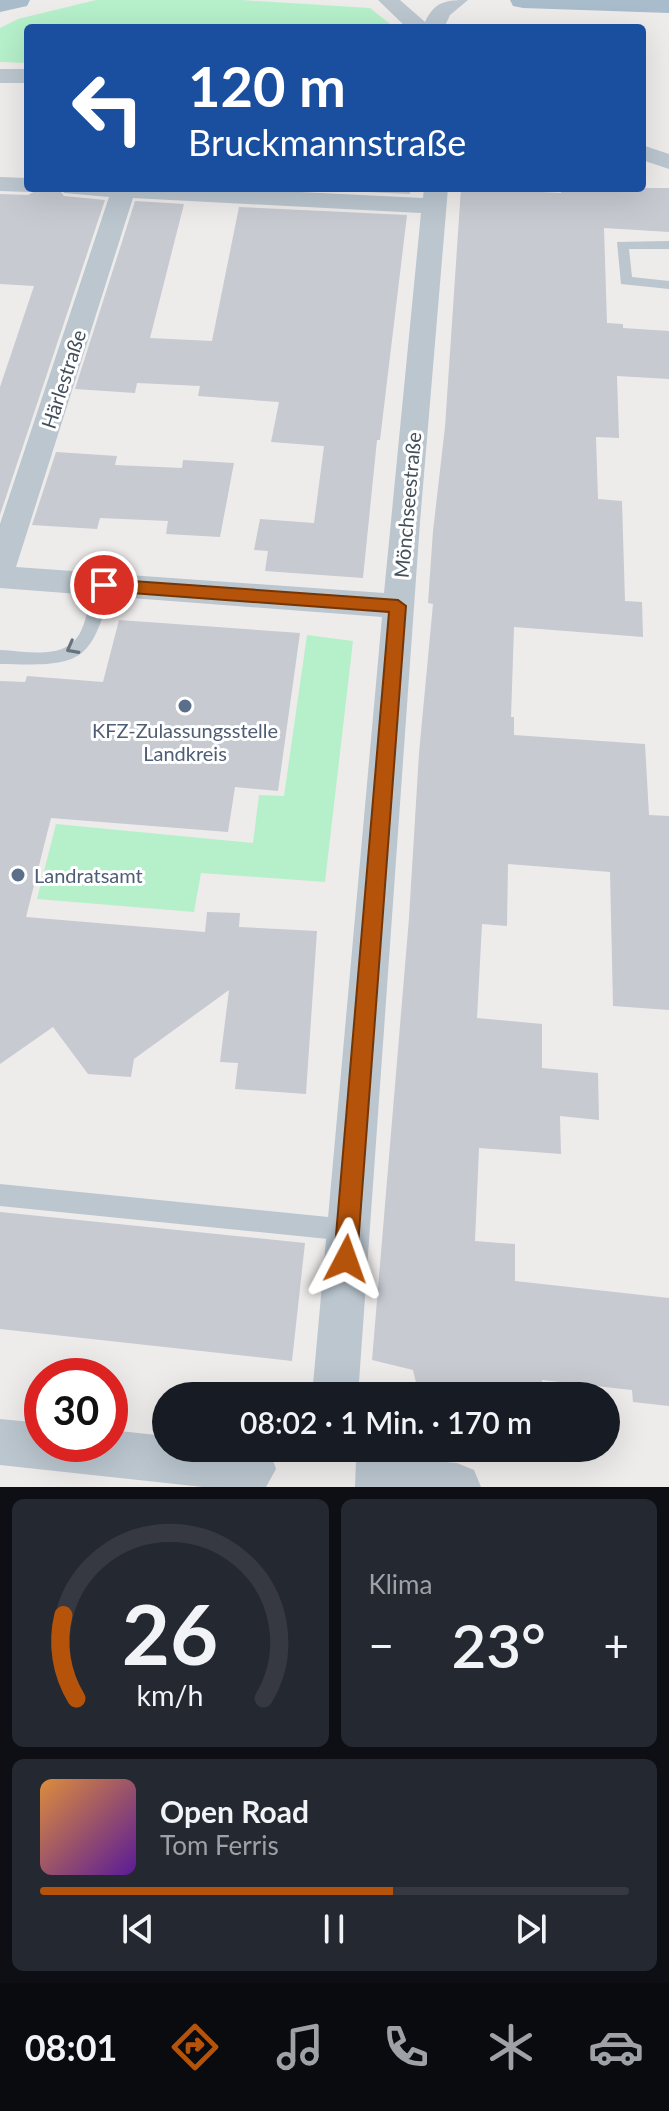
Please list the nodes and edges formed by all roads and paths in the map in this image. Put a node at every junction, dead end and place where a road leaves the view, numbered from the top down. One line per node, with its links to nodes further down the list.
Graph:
1 (17, 0): 5 (main road)
2 (388, 0): 7 (street)
3 (458, 0): 8 (street)
4 (523, 0): 6 (main road)
5 (0, 4)
6 (669, 5)
7 (415, 24)
8 (435, 24)
9 (0, 76): 10 (street)
10 (24, 76)
11 (646, 153): 12 (street)
12 (669, 162)
13 (0, 184): 14 (street)
14 (24, 185)
15 (123, 192): 20 (street, Härlestraße)
16 (213, 192): 17 (street)
17 (435, 197): 23 (street, Mönchseestraße)
18 (669, 245): 19 (lane)
19 (669, 285)
20 (0, 570)
21 (0, 577): 22 (street)
22 (104, 585): 23 (street); 24 (lane, one-way to 24)
23 (398, 606): 26 (street, Mönchseestraße)
24 (0, 657)
25 (0, 1195): 26 (lane)
26 (348, 1230): 27 (street, Mönchseestraße)
27 (336, 1382)
28 (0, 1442): 29 (street)
29 (255, 1468)
30 (378, 1471): 31 (street)
31 (457, 1487)

